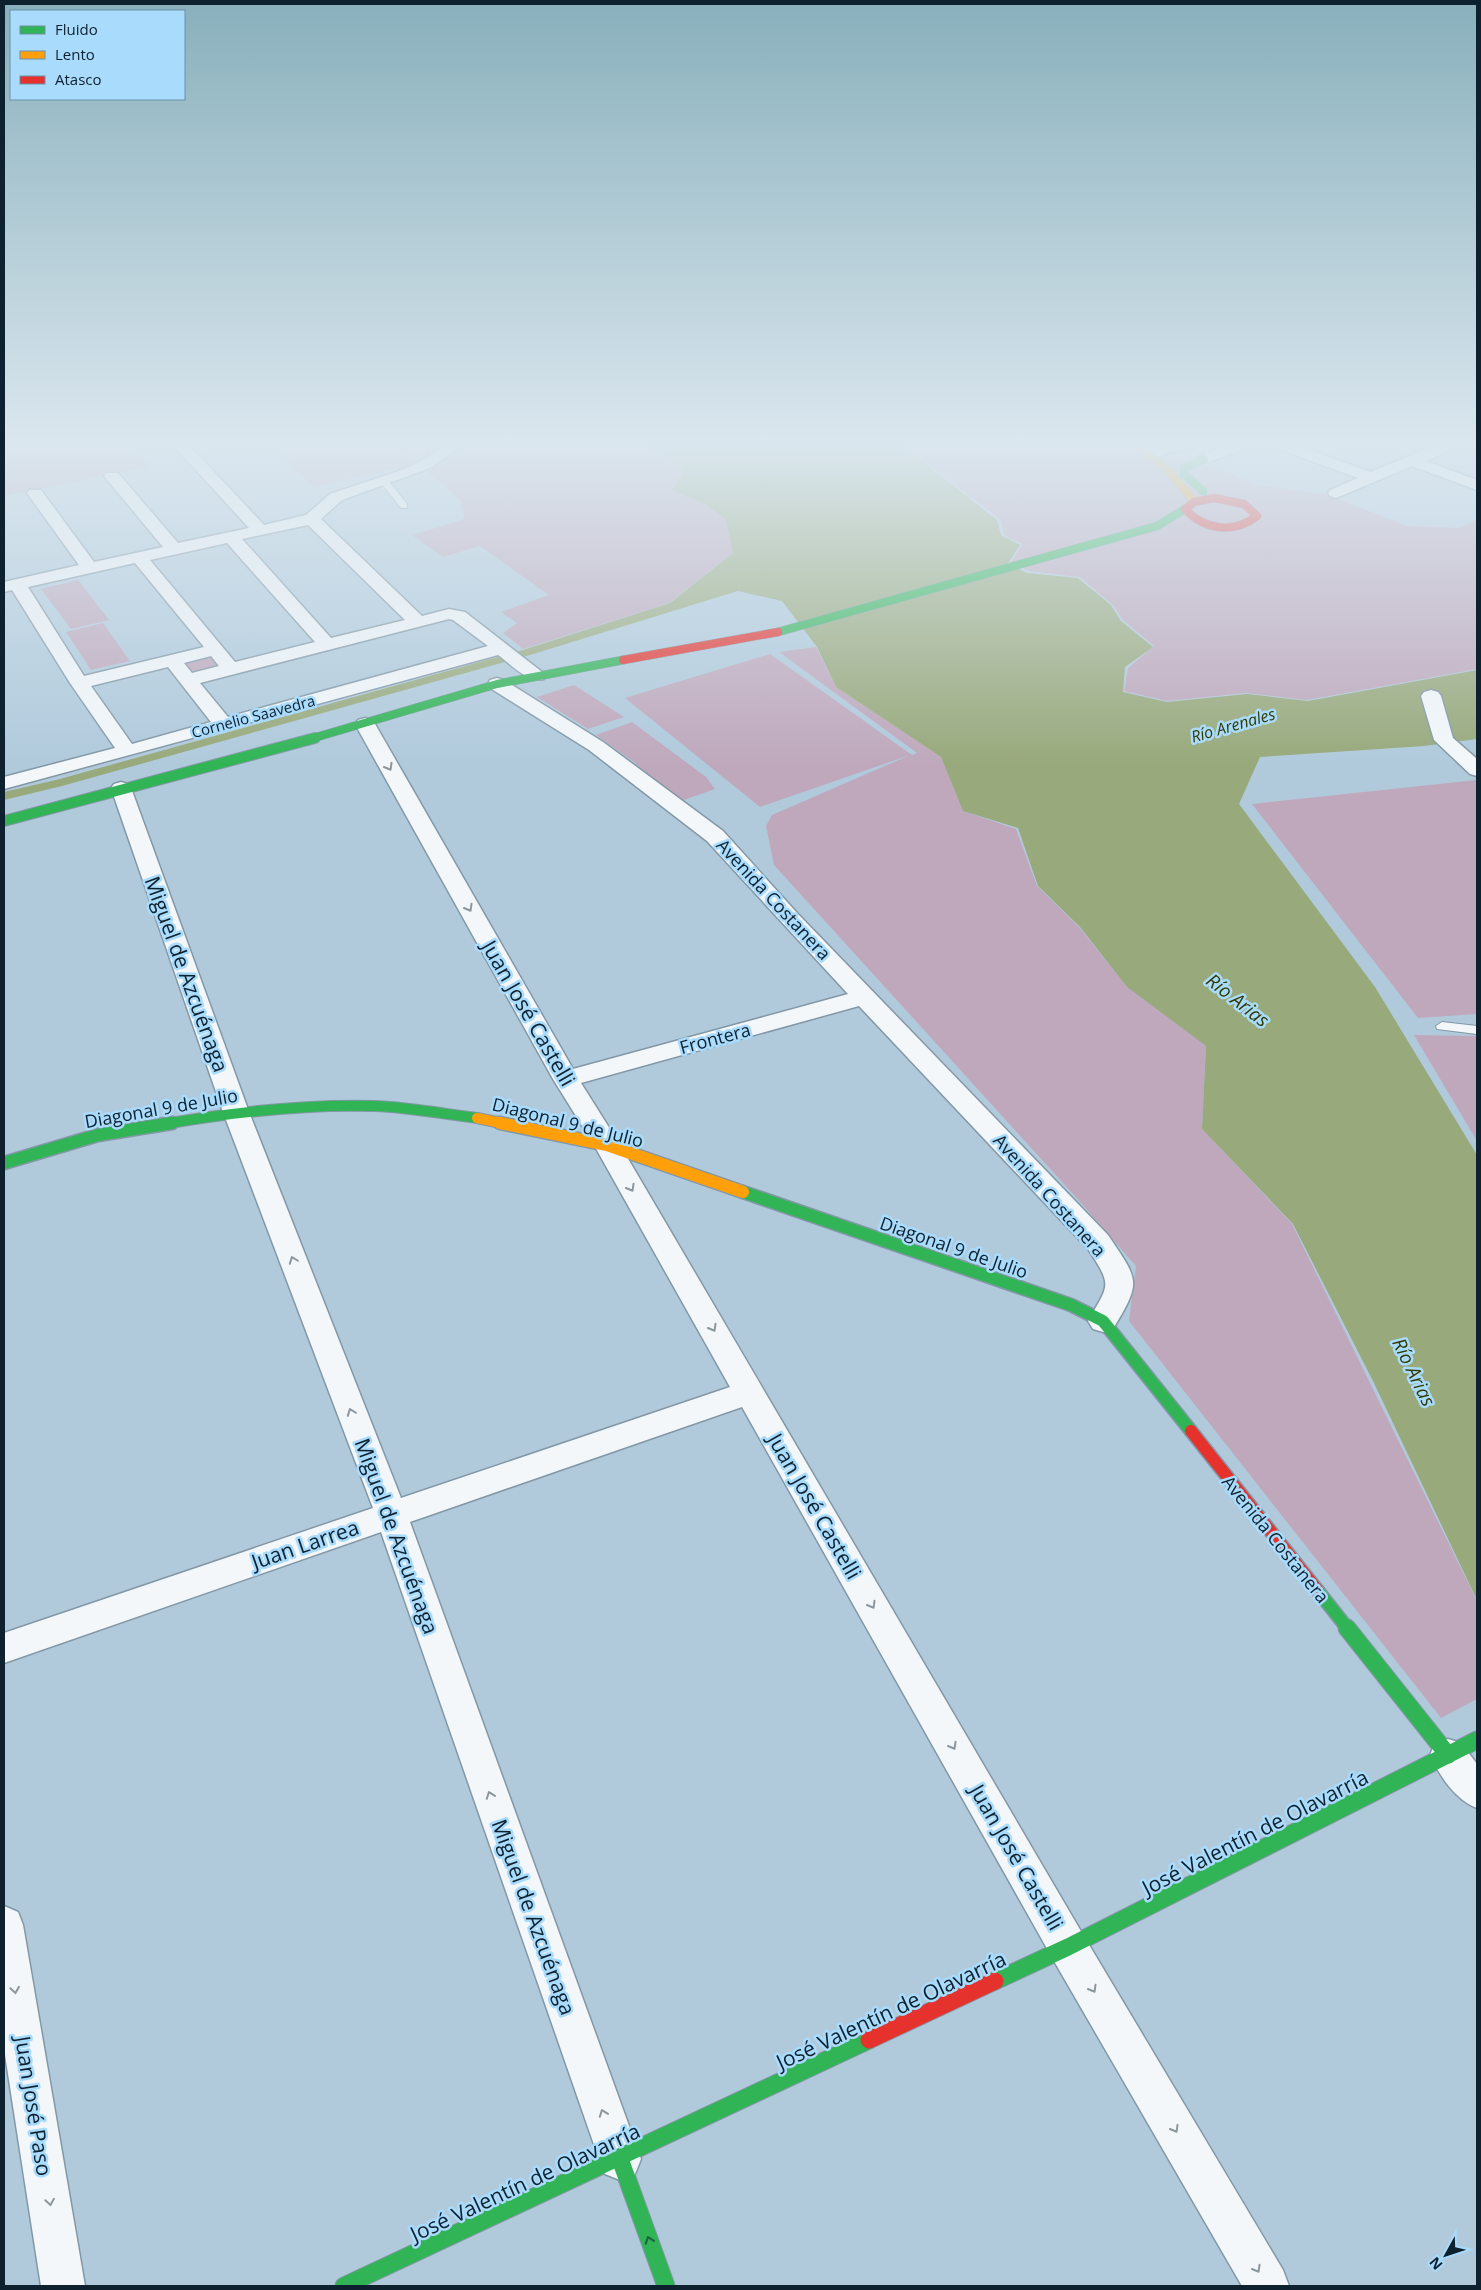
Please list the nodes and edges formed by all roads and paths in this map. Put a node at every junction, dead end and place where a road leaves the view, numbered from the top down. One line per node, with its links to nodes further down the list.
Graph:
1 (77, 551): 7 (street)
2 (171, 551): 6 (street)
3 (243, 551): 10 (street)
4 (345, 551): 9 (street)
5 (1072, 551): 15 (street)
6 (139, 557): 7 (street); 12 (street)
7 (90, 568): 8 (street)
8 (7, 587): 17 (street)
9 (418, 622): 10 (street); 11 (street)
10 (327, 645): 14 (street)
11 (502, 648): 15 (street); 20 (street, Cornelio Saavedra)
12 (215, 650): 13 (street); 14 (street)
13 (172, 661): 16 (street); 17 (street)
14 (231, 669): 16 (street)
15 (530, 669): 18 (street)
16 (188, 680): 20 (street)
17 (79, 683): 22 (street)
18 (497, 684): 21 (street); 27 (street, Avenida Costanera)
19 (1432, 696): 23 (street)
20 (223, 724): 22 (street, Cornelio Saavedra)
21 (365, 724): 25 (street); 30 (street, Juan José Castelli, one-way to 30)
22 (127, 751): 24 (street, Cornelio Saavedra)
23 (1477, 770)
24 (5, 780)
25 (121, 788): 26 (street); 31 (street, Miguel de Azcuénaga)
26 (4, 821)
27 (865, 997): 30 (street, Frontera); 34 (street, Avenida Costanera)
28 (1442, 1026): 29 (lane)
29 (1477, 1030)
30 (566, 1079): 32 (street, Juan José Castelli)
31 (236, 1112): 32 (street, Diagonal 9 de Julio); 33 (street, Diagonal 9 de Julio); 36 (street, Miguel de Azcuénaga, one-way to 31)
32 (606, 1146): 34 (street, Diagonal 9 de Julio); 35 (street, Juan José Castelli, one-way to 35)
33 (4, 1163)
34 (1103, 1321): 38 (street, Avenida Costanera)
35 (750, 1392): 36 (street, Juan Larrea); 41 (street, Juan José Castelli, one-way to 41)
36 (390, 1514): 37 (street, Juan Larrea); 42 (street, Miguel de Azcuénaga, one-way to 36)
37 (4, 1648)
38 (1463, 1748): 39 (street, Avenida Costanera); 41 (street, José Valentín de Olavarría)
39 (1477, 1791)
40 (4, 1925): 43 (street, Juan José Paso, one-way to 43)
41 (1068, 1947): 42 (street, José Valentín de Olavarría); 46 (street, Juan José Castelli, one-way to 46)
42 (620, 2159): 44 (street, José Valentín de Olavarría); 45 (street, Miguel de Azcuénaga, one-way to 42)
43 (63, 2286)
44 (344, 2286)
45 (666, 2286)
46 (1268, 2286)

